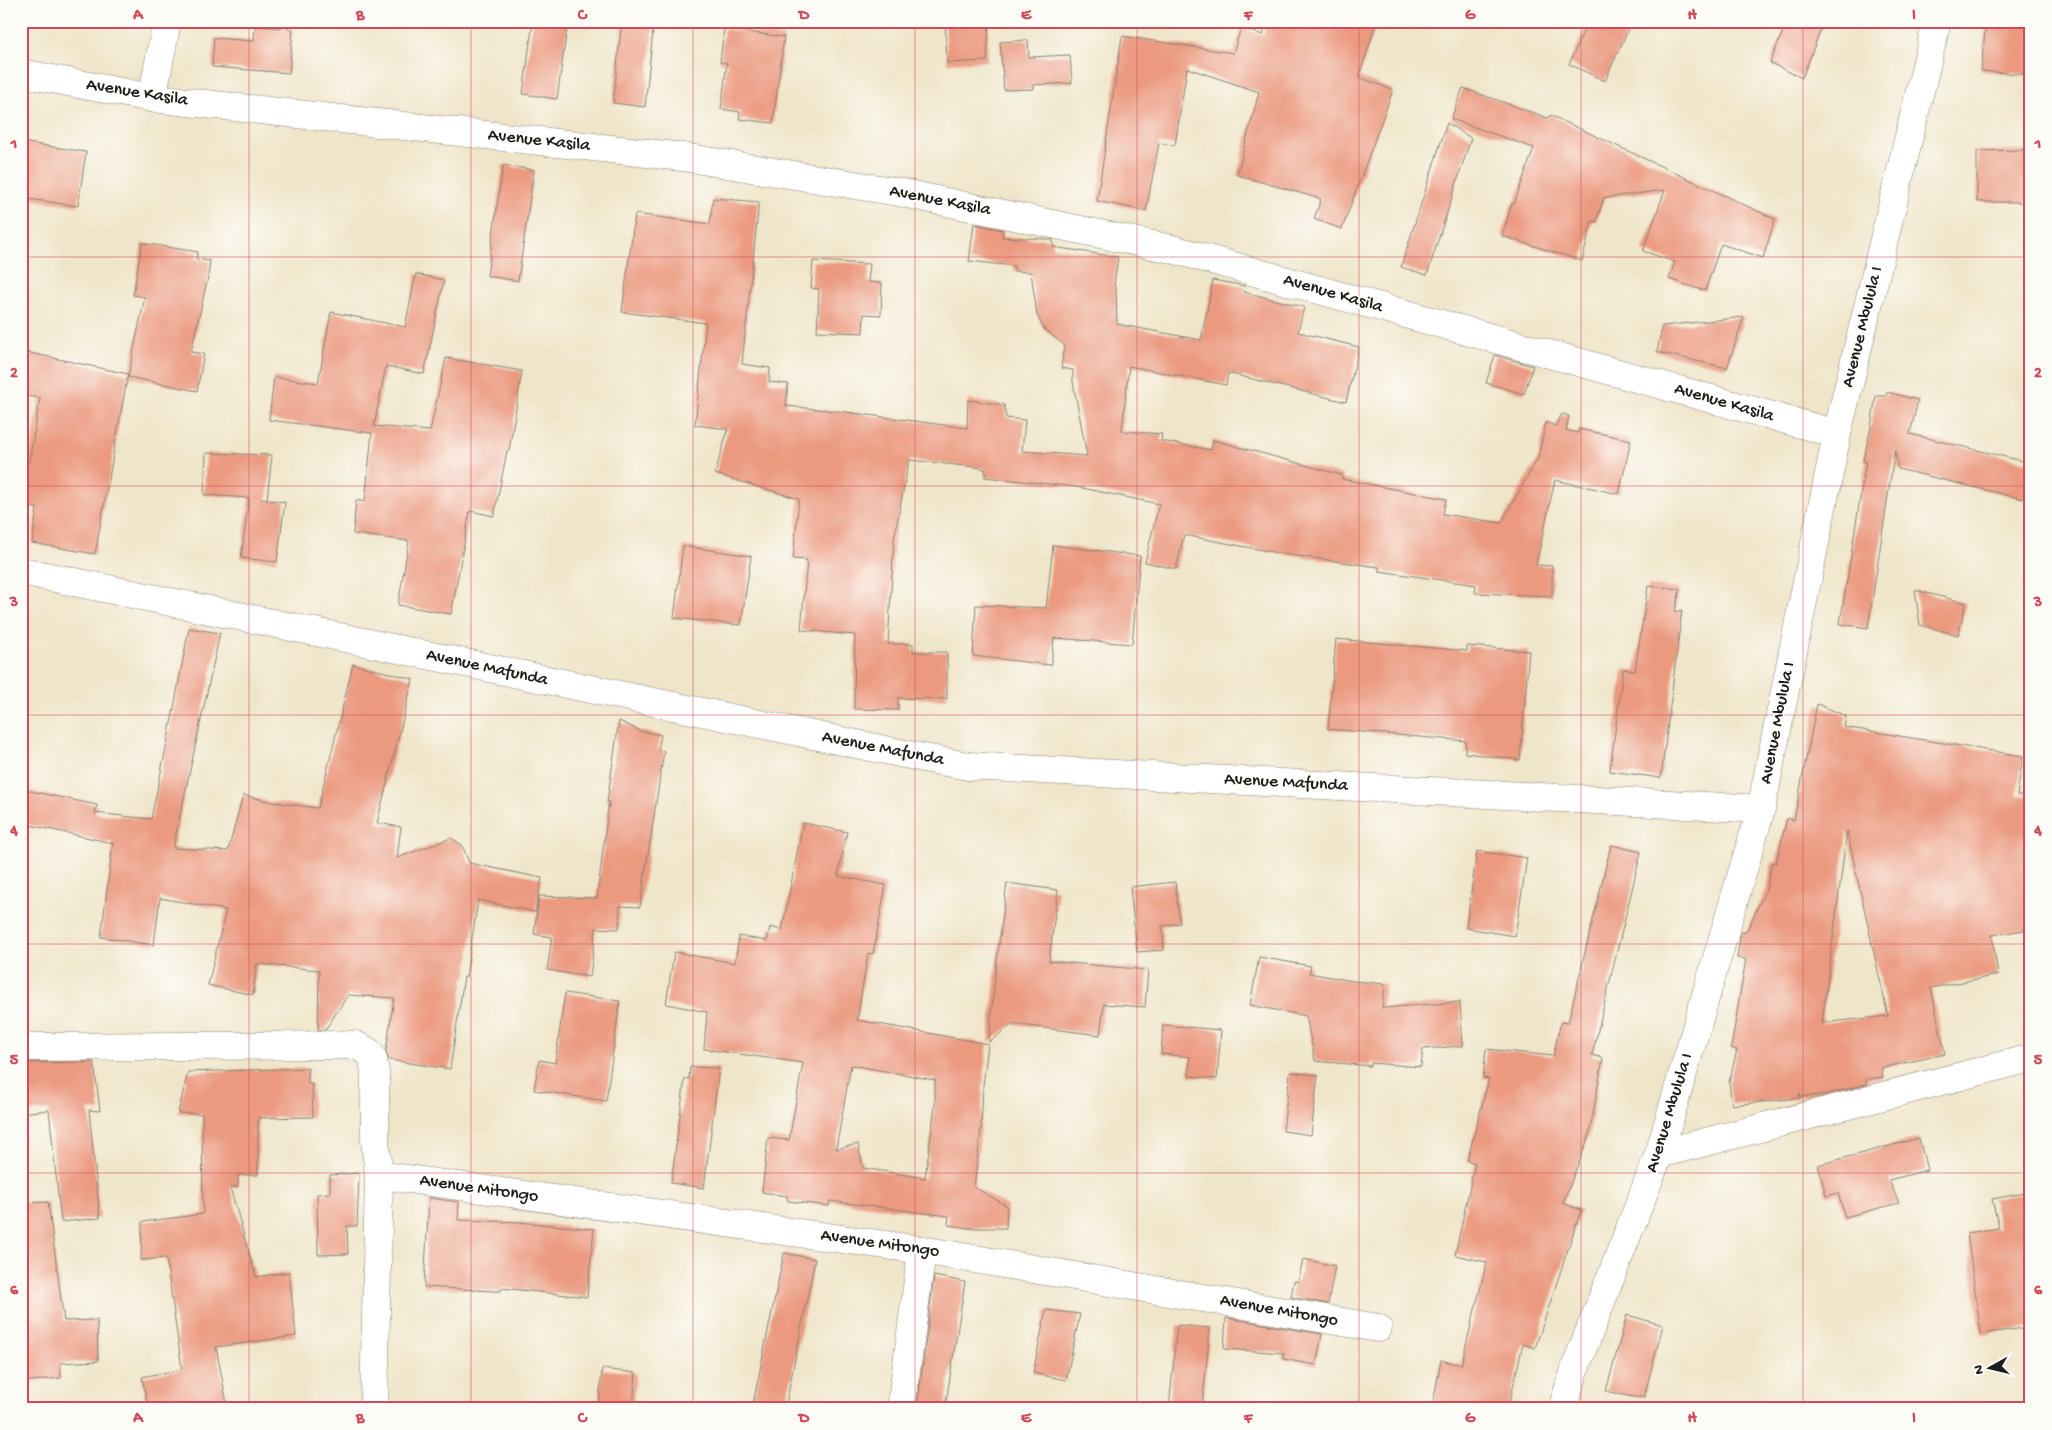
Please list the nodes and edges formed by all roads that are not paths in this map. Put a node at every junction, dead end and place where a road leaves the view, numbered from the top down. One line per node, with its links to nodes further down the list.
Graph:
1 (167, 21): 4 (street)
2 (1937, 21): 5 (street, Avenue Mbulula I)
3 (21, 73): 4 (street, Avenue Kasila)
4 (152, 98): 5 (street, Avenue Kasila)
5 (1837, 434): 7 (street, Avenue Mbulula I)
6 (21, 571): 7 (street, Avenue Mafunda)
7 (1761, 809): 10 (street, Avenue Mbulula I)
8 (21, 1047): 11 (street)
9 (2031, 1058): 10 (street)
10 (1659, 1154): 16 (street, Avenue Mbulula I)
11 (379, 1176): 12 (street, Avenue Mitongo); 14 (street)
12 (922, 1250): 13 (street, Avenue Mitongo); 15 (street)
13 (1378, 1328)
14 (374, 1409)
15 (901, 1409)
16 (1562, 1409)

